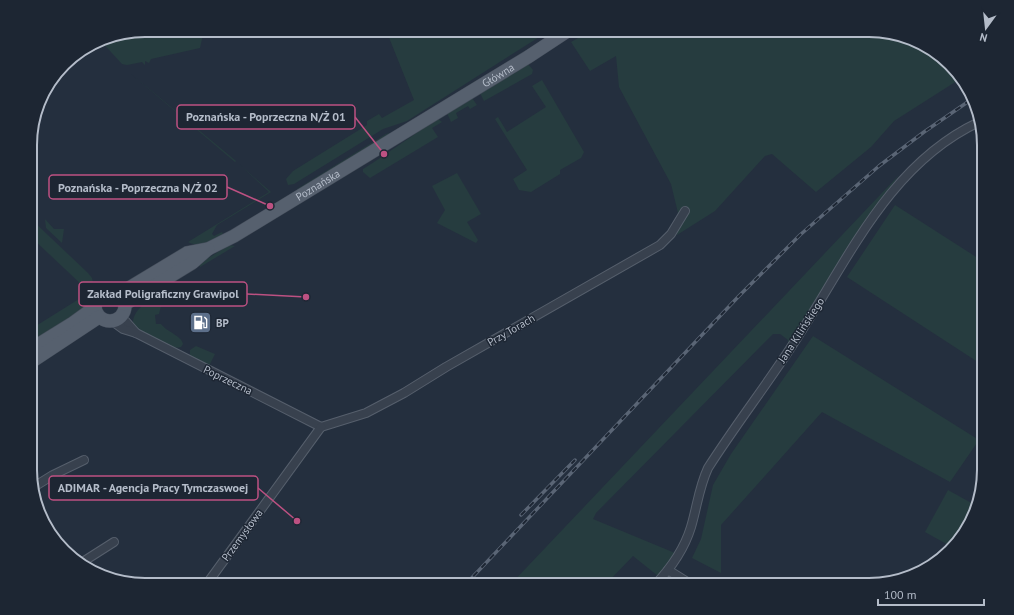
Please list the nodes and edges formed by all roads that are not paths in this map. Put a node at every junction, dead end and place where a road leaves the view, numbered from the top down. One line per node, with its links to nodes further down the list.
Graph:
1 (557, 37): 2 (main road, Główna)
2 (427, 118): 5 (main road, Poznańska)
3 (975, 124): 14 (street, Jana Kilińskiego)
4 (685, 211): 9 (street, Przy Torach)
5 (119, 309): 6 (main road); 6 (main road); 9 (street, Poprzeczna)
6 (97, 312): 7 (main road); 8 (main road)
7 (37, 345)
8 (37, 357)
9 (321, 427): 15 (street, Przemysłowa)
10 (84, 460): 11 (street)
11 (38, 484)
12 (114, 542): 13 (street)
13 (85, 560)
14 (668, 570): 16 (street, Jana Kilińskiego); 17 (street)
15 (211, 578)
16 (661, 578)
17 (681, 578)

